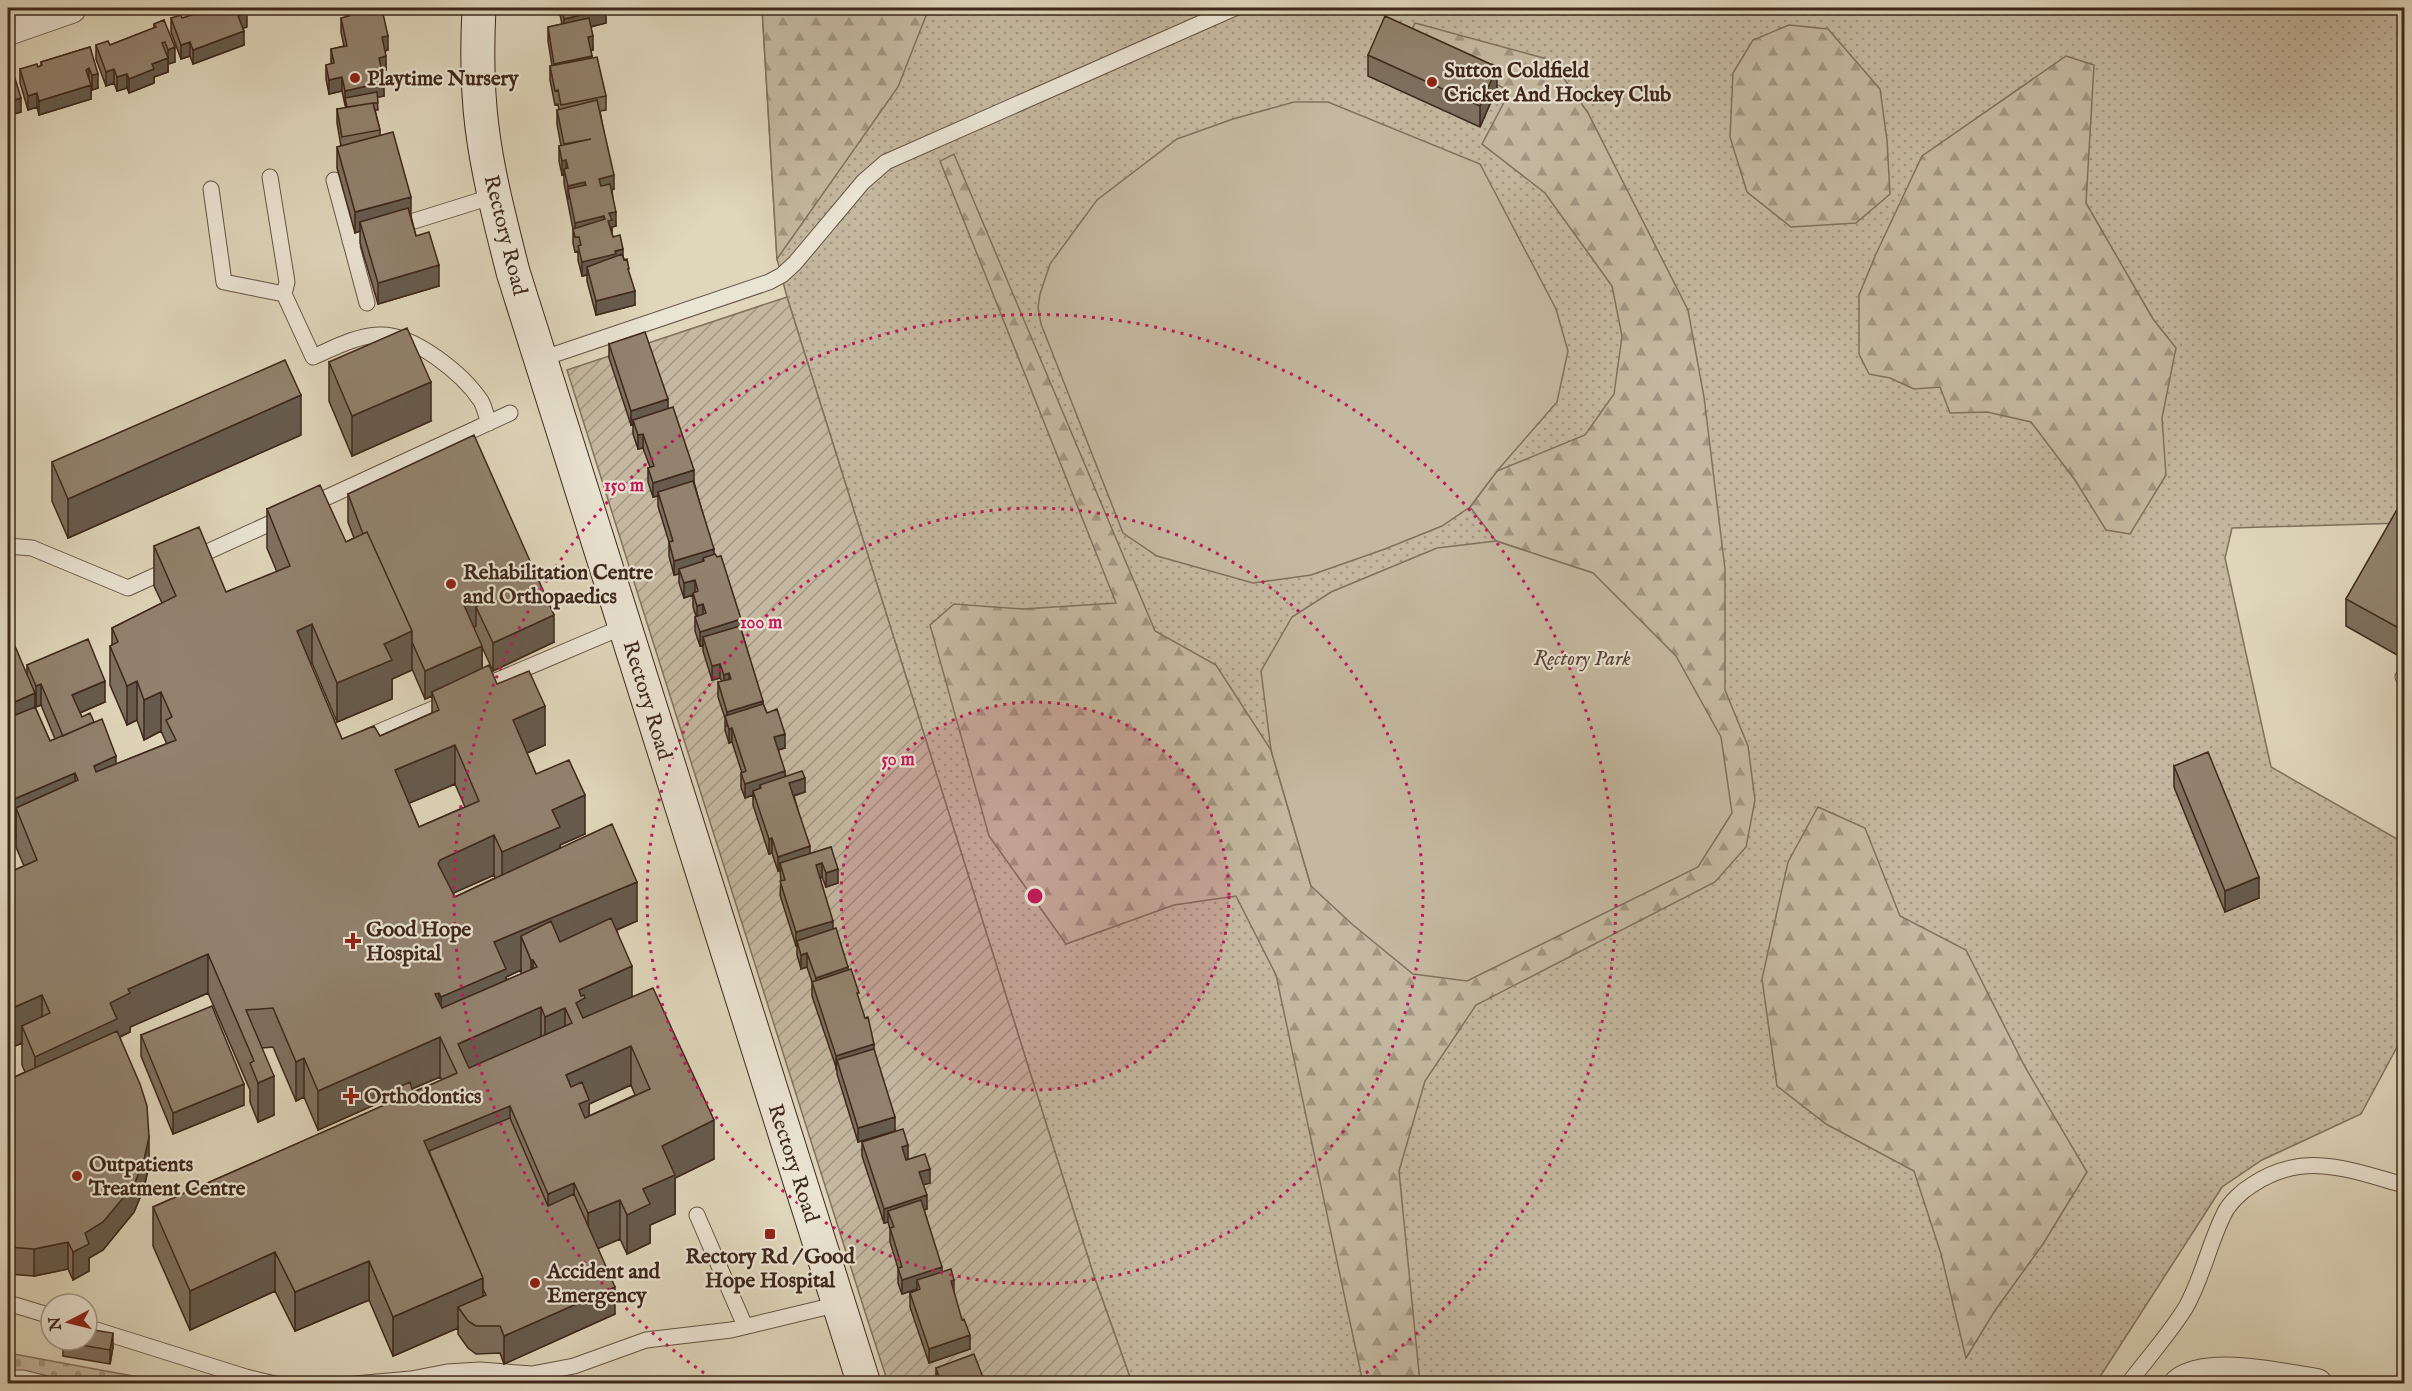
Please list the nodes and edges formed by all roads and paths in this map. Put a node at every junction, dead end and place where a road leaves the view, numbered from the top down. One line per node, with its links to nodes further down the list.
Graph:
1 (71, 8): 4 (street)
2 (479, 8): 8 (street, Rectory Road)
3 (1234, 8): 12 (lane)
4 (8, 30)
5 (270, 177): 10 (lane)
6 (334, 180): 9 (lane)
7 (211, 189): 10 (lane)
8 (494, 195): 9 (lane); 12 (street, Rectory Road)
9 (350, 241): 11 (lane)
10 (284, 294): 14 (lane)
11 (367, 303)
12 (541, 359): 16 (street, Rectory Road)
13 (510, 413): 14 (lane)
14 (489, 423): 15 (lane)
15 (8, 546)
16 (625, 626): 17 (lane); 21 (street, Rectory Road)
17 (367, 737)
18 (2404, 1185): 30 (lane)
19 (697, 1215): 23 (lane)
20 (8, 1303): 22 (lane)
21 (839, 1304): 23 (lane); 29 (street, Rectory Road)
22 (39, 1312)
23 (745, 1326): 28 (lane)
24 (99, 1331): 27 (lane)
25 (8, 1378): 26 (lane)
26 (47, 1383)
27 (274, 1383)
28 (355, 1383)
29 (864, 1383)
30 (2128, 1383)
31 (2179, 1383): 32 (street)
32 (2318, 1383)

